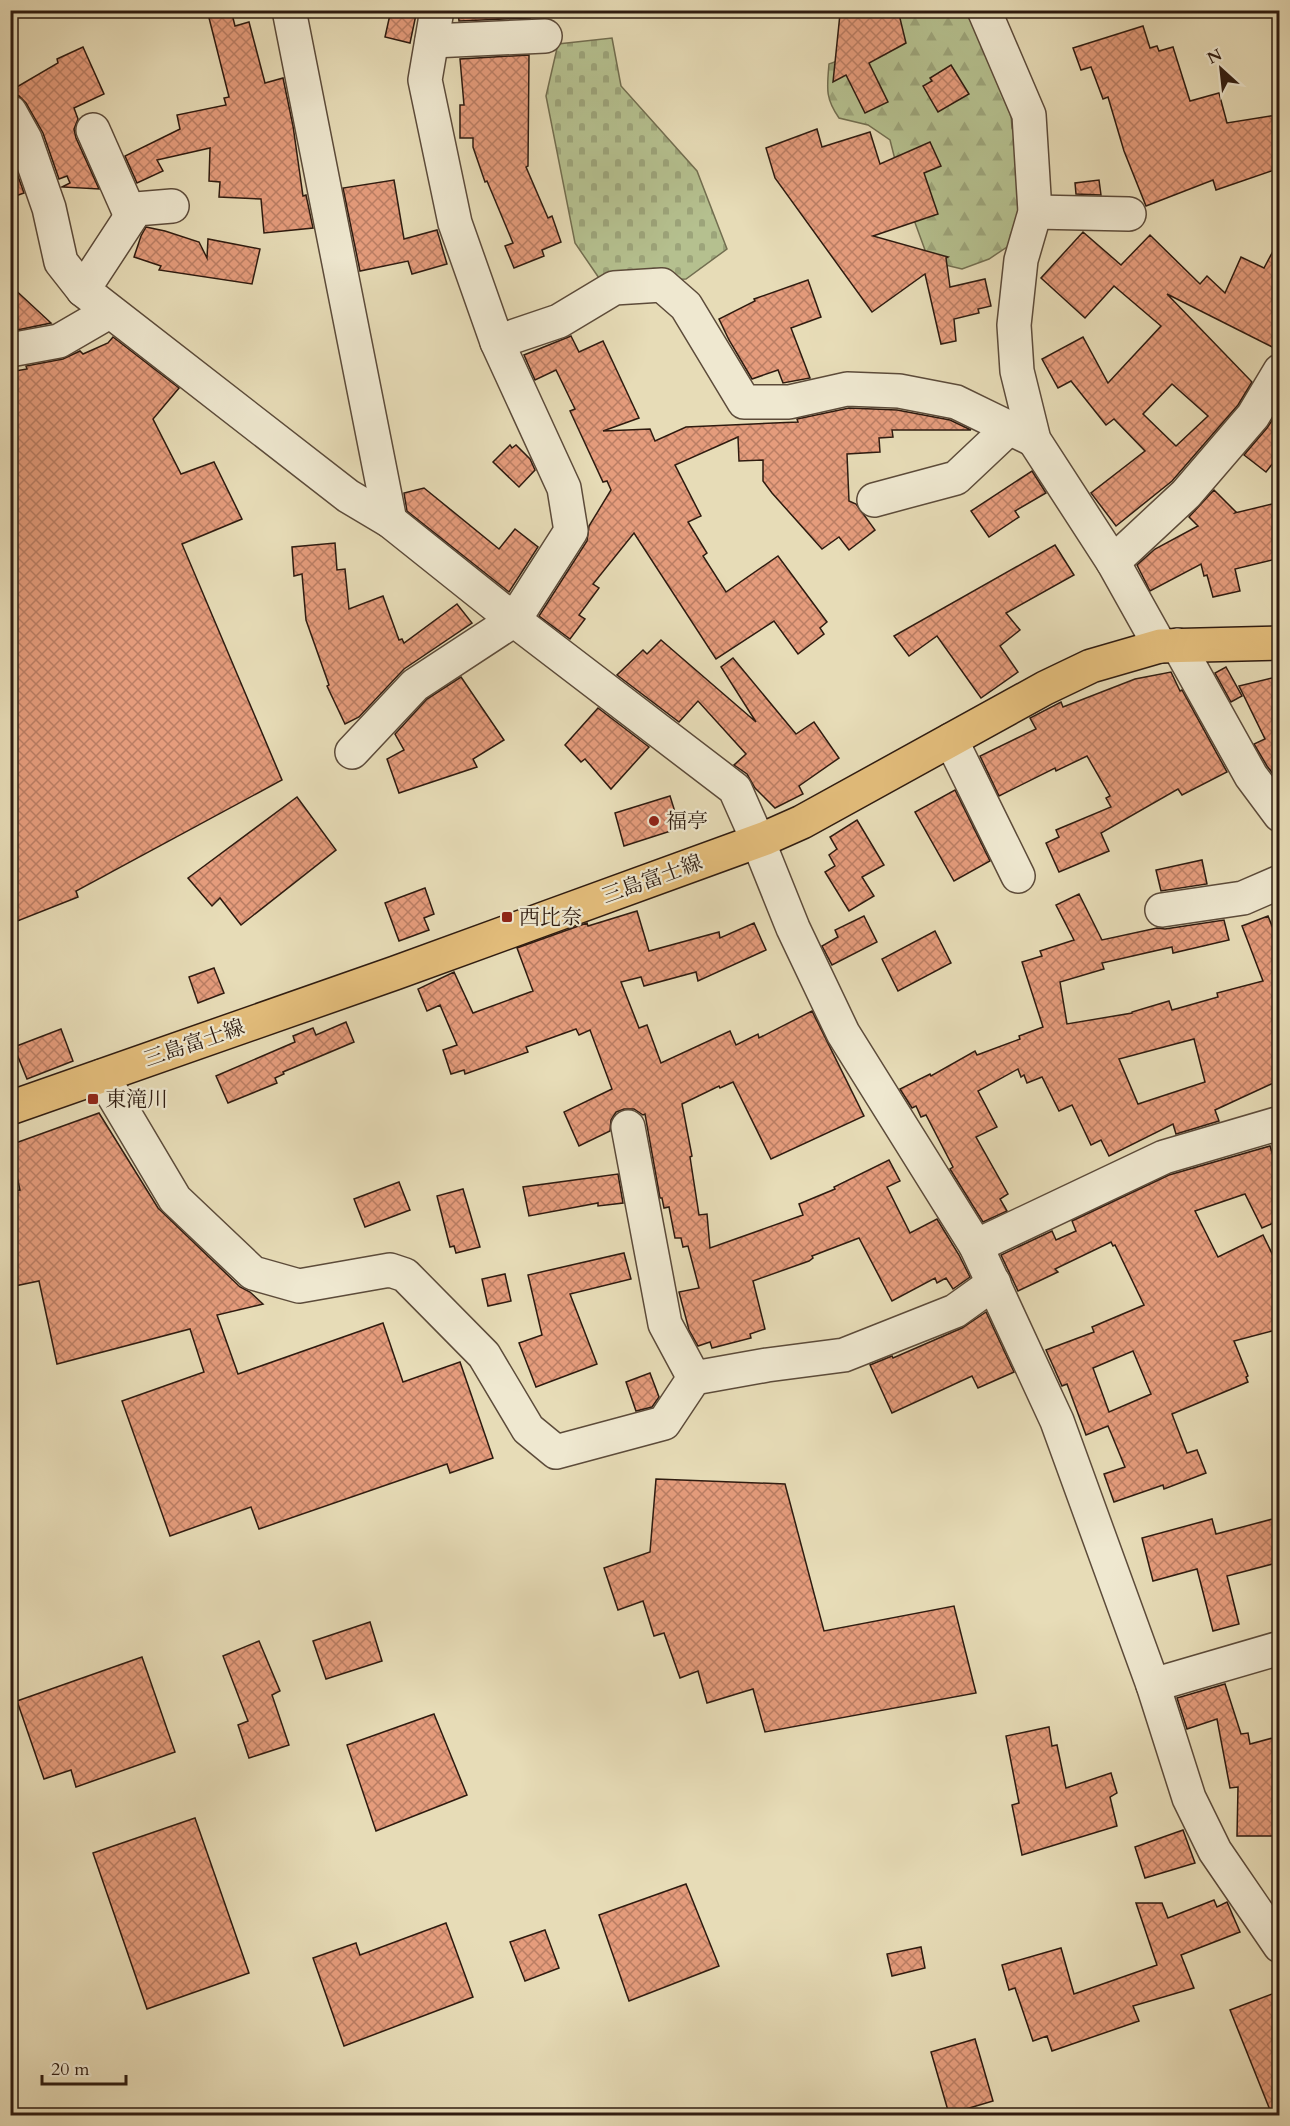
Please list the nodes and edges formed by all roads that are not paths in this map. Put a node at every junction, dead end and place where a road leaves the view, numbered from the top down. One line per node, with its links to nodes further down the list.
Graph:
1 (289, 10): 18 (street)
2 (984, 10): 8 (street)
3 (435, 26): 4 (street); 13 (street)
4 (545, 36)
5 (10, 112): 11 (street)
6 (93, 130): 10 (street)
7 (172, 206): 10 (street)
8 (1035, 212): 9 (street); 16 (street)
9 (1129, 214)
10 (131, 216): 11 (street)
11 (83, 290): 12 (street)
12 (109, 312): 14 (street); 18 (street)
13 (497, 342): 16 (street); 20 (street)
14 (10, 350)
15 (1280, 371): 19 (street)
16 (1022, 434): 17 (street); 19 (street)
17 (874, 500)
18 (390, 520): 20 (street)
19 (1113, 562): 22 (street)
20 (514, 621): 24 (street); 26 (street)
21 (1280, 643): 22 (main road, 三島富士線)
22 (1169, 646): 23 (main road, 三島富士線); 25 (street)
23 (951, 740): 26 (main road, 三島富士線); 27 (street)
24 (352, 752)
25 (1280, 815)
26 (758, 841): 30 (main road, 三島富士線); 34 (street)
27 (1018, 876)
28 (1280, 882): 29 (street)
29 (1162, 910)
30 (102, 1076): 31 (main road, 三島富士線); 36 (street)
31 (10, 1108)
32 (1280, 1123): 34 (street)
33 (628, 1127): 36 (street)
34 (976, 1246): 35 (street)
35 (994, 1283): 36 (street); 38 (street)
36 (694, 1378)
37 (1280, 1648): 38 (street)
38 (1153, 1685): 39 (street)
39 (1280, 1946)

